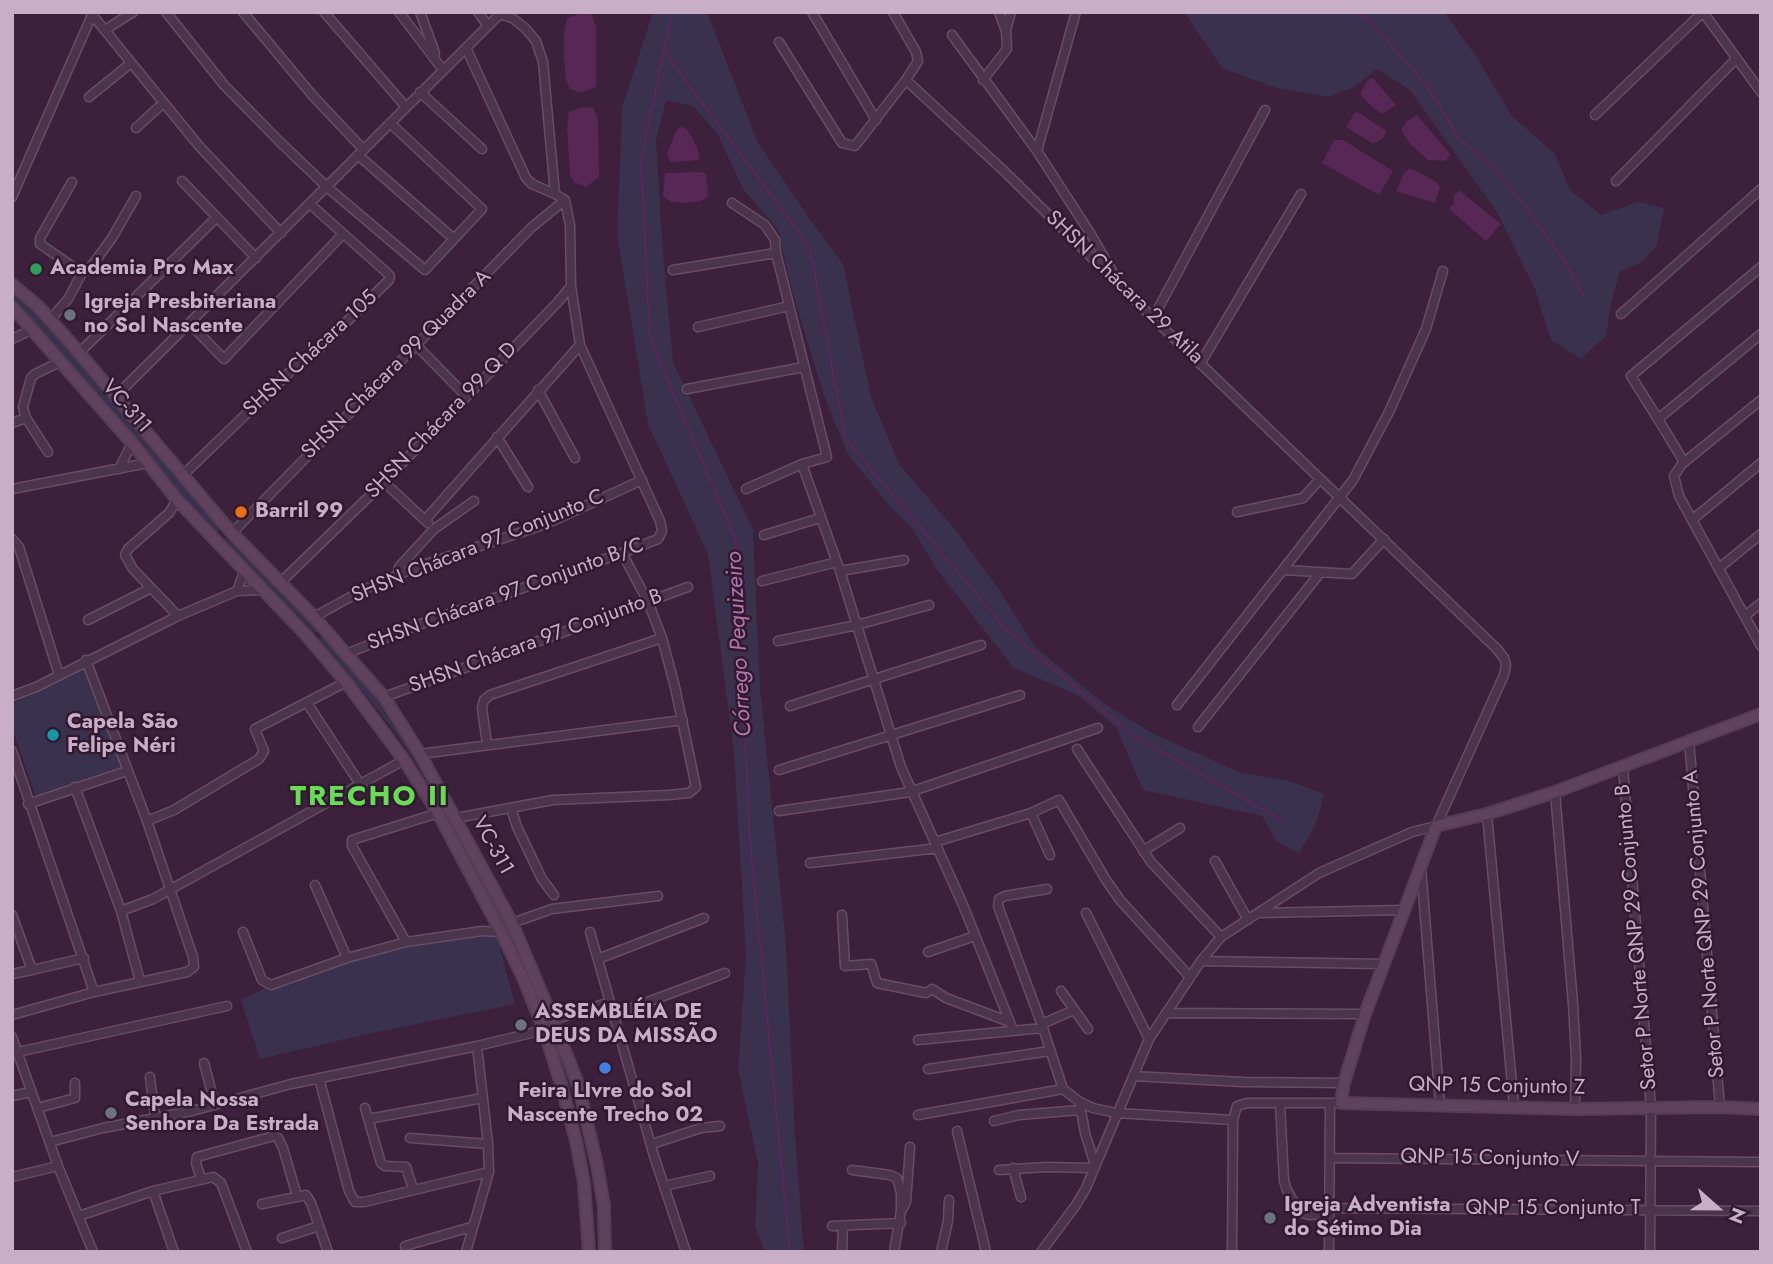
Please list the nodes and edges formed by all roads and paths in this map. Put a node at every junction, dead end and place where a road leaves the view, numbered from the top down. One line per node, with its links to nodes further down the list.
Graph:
1 (133, 12): 18 (street)
2 (166, 12): 44 (street)
3 (243, 12): 40 (street)
4 (324, 12): 32 (street)
5 (399, 12): 17 (street)
6 (433, 12): 15 (street)
7 (478, 12): 16 (street)
8 (812, 12): 35 (street)
9 (893, 12): 26 (street)
10 (999, 12): 19 (street)
11 (1011, 12): 19 (street)
12 (1076, 12): 39 (street)
13 (1703, 12): 23 (street); 34 (street)
14 (91, 14): 18 (street); 49 (street)
15 (422, 16): 17 (street); 25 (street)
16 (488, 26): 22 (street); 46 (street)
17 (412, 27): 25 (street)
18 (105, 30): 24 (street)
19 (1006, 31): 27 (street)
20 (952, 35): 27 (street)
21 (779, 42): 35 (street)
22 (466, 48): 25 (street); 46 (street)
23 (1736, 59): 29 (street); 42 (street)
24 (131, 63): 30 (street); 31 (street)
25 (441, 66): 28 (street)
26 (906, 80): 35 (street); 64 (street, SHSN Chácara 29 Atila)
27 (983, 80): 39 (street)
28 (419, 92): 32 (street); 38 (street)
29 (1761, 92)
30 (89, 97)
31 (163, 103): 37 (street); 54 (street)
32 (405, 106): 36 (street)
33 (1265, 110): 69 (street)
34 (1595, 115)
35 (876, 120)
36 (390, 123): 40 (street); 56 (street)
37 (136, 128)
38 (482, 149)
39 (1037, 151): 64 (street)
40 (361, 152): 44 (street); 56 (street)
41 (182, 180): 53 (street)
42 (1616, 181)
43 (72, 182): 62 (street)
44 (327, 187): 52 (street); 56 (street)
45 (1761, 189): 68 (street)
46 (555, 194): 50 (street)
47 (1301, 194): 80 (street)
48 (136, 196): 62 (street)
49 (12, 197)
50 (565, 200): 65 (street); 77 (street, SHSN Chácara 99 Quadra A)
51 (732, 203): 57 (street)
52 (310, 204): 54 (street); 55 (street, SHSN Chácara 105)
53 (217, 217): 58 (street); 78 (street)
54 (281, 233): 58 (street)
55 (343, 234): 71 (street); 101 (street, SHSN Chácara 105)
56 (454, 239)
57 (776, 253): 60 (street); 66 (street)
58 (256, 258): 71 (street)
59 (1761, 267): 90 (street)
60 (673, 270)
61 (1443, 271): 108 (street)
62 (82, 273): 70 (street)
63 (12, 284): 70 (main road, VC-311)
64 (1120, 285): 69 (street, SHSN Chácara 29 Atila)
65 (570, 286): 76 (street); 86 (street, SHSN Chácara 99 Q D)
66 (789, 306): 72 (street); 81 (street)
67 (12, 307): 73 (main road, VC-311)
68 (1620, 314)
69 (1153, 317): 80 (street, SHSN Chácara 29 Atila)
70 (50, 320): 78 (main road, VC-311)
71 (190, 324): 87 (street)
72 (698, 327)
73 (33, 329): 75 (street); 79 (main road, VC-311)
74 (1761, 334): 90 (street)
75 (12, 339)
76 (580, 345): 85 (street); 103 (street)
77 (417, 346): 86 (street); 118 (street, SHSN Chácara 99 Quadra A)
78 (79, 353): 82 (main road, VC-311)
79 (60, 362): 83 (main road, VC-311); 89 (street)
80 (1200, 363): 102 (street, SHSN Chácara 29 Atila)
81 (804, 367): 84 (street); 99 (street)
82 (95, 373): 83 (main road); 87 (main road, VC-311)
83 (75, 378): 93 (main road, VC-311)
84 (687, 389)
85 (538, 390): 92 (street); 95 (street)
86 (466, 396): 104 (street, SHSN Chácara 99 Q D)
87 (115, 397): 101 (main road, VC-311)
88 (1761, 400): 96 (street)
89 (26, 418): 91 (street); 94 (street)
90 (1658, 419): 96 (street)
91 (12, 423)
92 (497, 437): 105 (street); 115 (street)
93 (132, 443): 97 (main road, VC-311); 100 (street)
94 (48, 452)
95 (575, 458)
96 (1684, 462): 116 (street)
97 (148, 463): 100 (street); 109 (main road, VC-311)
98 (1761, 463): 116 (street)
99 (802, 464): 107 (street); 114 (street)
100 (119, 469): 106 (street)
101 (183, 475): 118 (main road, VC-311)
102 (1320, 479): 108 (street, SHSN Chácara 29 Atila); 112 (street)
103 (642, 480): 124 (street, SHSN Chácara 97 Conjunto B/C); 131 (street, SHSN Chácara 97 Conjunto C)
104 (384, 482): 115 (street); 133 (street, SHSN Chácara 99 Q D)
105 (528, 487)
106 (12, 489)
107 (746, 489)
108 (1340, 498): 122 (street, SHSN Chácara 29 Atila); 128 (street)
109 (177, 499): 111 (main road, VC-311); 113 (street)
110 (474, 501): 117 (street)
111 (187, 511): 113 (street); 123 (main road, VC-311)
112 (1237, 512)
113 (169, 513): 135 (street)
114 (820, 518): 120 (street); 126 (street)
115 (425, 520): 117 (street)
116 (1692, 520): 127 (street)
117 (434, 529): 131 (street)
118 (232, 533): 123 (main road); 133 (main road, VC-311)
119 (1761, 534): 127 (street)
120 (764, 535)
121 (12, 539): 153 (street)
122 (1384, 539): 130 (street); 188 (street, SHSN Chácara 29 Atila)
123 (218, 545): 129 (main road, VC-311)
124 (622, 553): 138 (street); 151 (street, SHSN Chácara 97 Conjunto B/C)
125 (904, 560): 126 (street)
126 (838, 566): 132 (street); 145 (street)
127 (1719, 568): 142 (street)
128 (1284, 570): 130 (street); 160 (street)
129 (244, 572): 136 (street); 137 (main road, VC-311)
130 (1320, 573): 164 (street)
131 (398, 575): 144 (street, SHSN Chácara 97 Conjunto C)
132 (762, 581)
133 (281, 582): 144 (main road, VC-311)
134 (688, 587): 138 (street, SHSN Chácara 97 Conjunto B)
135 (151, 588): 141 (street); 143 (street)
136 (237, 591): 137 (street); 141 (street)
137 (264, 592): 146 (main road, VC-311)
138 (648, 602): 147 (street); 158 (street, SHSN Chácara 97 Conjunto B)
139 (1761, 603): 142 (street)
140 (929, 605): 145 (street)
141 (178, 616): 152 (street)
142 (1745, 616): 150 (street)
143 (88, 620)
144 (318, 621): 146 (main road); 151 (main road, VC-311)
145 (857, 625): 148 (street); 154 (street)
146 (305, 634): 155 (main road, VC-311)
147 (662, 638): 163 (street); 168 (street)
148 (778, 642)
149 (981, 645): 154 (street)
150 (1761, 646)
151 (346, 653): 158 (main road, VC-311)
152 (86, 660): 153 (street); 175 (street)
153 (59, 675): 157 (street)
154 (874, 681): 161 (street); 166 (street)
155 (345, 682): 159 (street); 172 (main road, VC-311)
156 (1020, 695): 166 (street)
157 (12, 696)
158 (384, 697): 171 (main road, VC-311)
159 (307, 703): 176 (street); 187 (street)
160 (1177, 705)
161 (790, 706)
162 (1761, 714): 167 (main road)
163 (683, 720): 168 (street); 181 (street)
164 (1198, 727)
165 (1098, 729): 178 (street)
166 (891, 736): 174 (street); 178 (street)
167 (1689, 740): 173 (main road); 266 (street, Setor P Norte QNP 29 Conjunto A)
168 (486, 744): 171 (street)
169 (1077, 749): 191 (street)
170 (12, 751): 180 (street)
171 (420, 754): 186 (main road, VC-311)
172 (404, 760): 176 (street); 183 (main road, VC-311)
173 (1623, 767): 179 (main road); 269 (street, Setor P Norte QNP 29 Conjunto B)
174 (779, 770)
175 (127, 771): 177 (street); 187 (street)
176 (360, 784): 197 (street)
177 (75, 787): 180 (street); 202 (street)
178 (910, 792): 182 (street); 190 (street)
179 (1555, 792): 185 (main road); 270 (street)
180 (28, 804): 219 (street)
181 (511, 808): 186 (street); 199 (street)
182 (779, 811)
183 (438, 813): 207 (main road, VC-311); 217 (street)
184 (1031, 813): 190 (street); 192 (street); 227 (street)
185 (1487, 814): 188 (main road); 265 (street)
186 (456, 818): 210 (main road, VC-311)
187 (147, 821): 197 (street)
188 (1436, 826): 195 (main road); 204 (street)
189 (1180, 828): 191 (street)
190 (936, 845): 194 (street); 215 (street)
191 (1143, 851): 216 (street)
192 (1050, 855)
193 (1215, 861): 209 (street)
194 (810, 863)
195 (1421, 863): 201 (main road); 262 (street)
196 (315, 885): 220 (street)
197 (169, 889): 202 (street); 228 (street)
198 (1048, 889): 240 (street)
199 (554, 895)
200 (658, 896): 210 (street)
201 (1403, 910): 204 (street); 223 (main road)
202 (121, 911): 228 (street)
203 (1086, 913): 244 (street)
204 (1258, 913): 209 (street)
205 (12, 915): 224 (street)
206 (842, 915): 239 (street)
207 (494, 917): 211 (street); 213 (main road, VC-311)
208 (704, 918): 221 (street)
209 (1248, 920): 216 (street)
210 (512, 923): 238 (main road, VC-311)
211 (482, 931): 213 (street); 217 (street)
212 (243, 932): 220 (street)
213 (501, 932): 242 (main road, VC-311)
214 (590, 932): 221 (street)
215 (975, 936): 218 (street); 239 (street)
216 (1221, 937): 222 (street)
217 (406, 942): 220 (street)
218 (928, 952)
219 (83, 958): 224 (street); 230 (street)
220 (347, 958)
221 (598, 959): 231 (street)
222 (1201, 961): 223 (street); 227 (street)
223 (1384, 964): 235 (main road)
224 (32, 970): 226 (street)
225 (725, 973): 237 (street)
226 (12, 974)
227 (1190, 977): 234 (street)
228 (140, 981): 230 (street)
229 (1061, 991): 233 (street)
230 (94, 992): 236 (street)
231 (610, 1002): 237 (street); 238 (street)
232 (227, 1006): 248 (street)
233 (1074, 1010): 240 (street); 241 (street)
234 (1166, 1013): 235 (street); 244 (street)
235 (1365, 1014): 255 (main road)
236 (12, 1015)
237 (614, 1015): 285 (street)
238 (554, 1020): 279 (main road, VC-311)
239 (1012, 1026): 240 (street); 245 (street)
240 (1042, 1026): 247 (street)
241 (1088, 1029)
242 (544, 1030): 246 (street); 281 (main road, VC-311)
243 (12, 1037): 248 (street)
244 (1149, 1039): 251 (street)
245 (918, 1040)
246 (477, 1046): 253 (street); 259 (street)
247 (1050, 1051): 250 (street); 256 (street)
248 (18, 1052): 257 (street)
249 (204, 1063): 263 (street)
250 (928, 1069)
251 (1133, 1076): 255 (street); 272 (street)
252 (150, 1077): 274 (street)
253 (319, 1079): 263 (street); 302 (street)
254 (75, 1083): 267 (street)
255 (1344, 1083): 261 (main road)
256 (1063, 1089): 264 (street); 273 (street)
257 (31, 1092): 258 (street); 267 (street)
258 (12, 1096)
259 (483, 1098): 275 (street); 284 (street)
260 (1280, 1103): 261 (street); 276 (street); 310 (street, QNP 15 Conjunto T)
261 (1336, 1103): 262 (main road, QNP 15 Conjunto Z); 289 (street)
262 (1440, 1104): 265 (main road, QNP 15 Conjunto Z)
263 (215, 1105): 274 (street)
264 (1080, 1106): 272 (street); 277 (street); 293 (street)
265 (1514, 1106): 270 (main road, QNP 15 Conjunto Z)
266 (1720, 1107): 269 (main road, QNP 15 Conjunto Z); 271 (main road, QNP 15 Conjunto Z)
267 (38, 1108): 283 (street)
268 (365, 1108): 275 (street)
269 (1651, 1108): 270 (main road, QNP 15 Conjunto Z); 290 (street, Setor P Norte QNP 29 Conjunto B)
270 (1576, 1109)
271 (1761, 1109)
272 (1116, 1114): 276 (street); 293 (street)
273 (918, 1115)
274 (155, 1117): 283 (street)
275 (368, 1119): 302 (street)
276 (1233, 1120): 333 (street)
277 (994, 1121)
278 (720, 1126): 285 (street)
279 (590, 1130): 281 (main road); 287 (main road, VC-311)
280 (957, 1131): 331 (street)
281 (573, 1132): 288 (main road, VC-311)
282 (410, 1138): 284 (street)
283 (50, 1142): 292 (street)
284 (488, 1143): 297 (street)
285 (652, 1144): 301 (street)
286 (910, 1147): 309 (street)
287 (595, 1151): 288 (main road); 326 (main road, VC-311)
288 (578, 1154): 325 (main road, VC-311)
289 (1330, 1158): 290 (street, QNP 15 Conjunto V); 310 (street)
290 (1651, 1161): 291 (street, QNP 15 Conjunto V); 308 (street, Setor P Norte QNP 29 Conjunto B)
291 (1761, 1162)
292 (58, 1166): 299 (street); 312 (street)
293 (1095, 1166): 294 (street); 332 (street)
294 (1013, 1168): 296 (street); 305 (street)
295 (852, 1170): 309 (street)
296 (999, 1170)
297 (488, 1172): 302 (street); 317 (street)
298 (710, 1176): 301 (street)
299 (12, 1177)
300 (201, 1179): 303 (street); 304 (street); 322 (street)
301 (664, 1186): 327 (street)
302 (413, 1189)
303 (153, 1191): 312 (street); 321 (street)
304 (300, 1195): 307 (street); 314 (street)
305 (1021, 1197)
306 (949, 1200): 330 (street)
307 (262, 1204)
308 (1652, 1209): 310 (street, QNP 15 Conjunto T); 311 (street, QNP 15 Conjunto T); 335 (street, Setor P Norte QNP 29 Conjunto B)
309 (901, 1211): 313 (street)
310 (1328, 1211): 334 (street)
311 (1761, 1211)
312 (79, 1216): 320 (street)
313 (901, 1223): 316 (street); 329 (street)
314 (319, 1226): 318 (street); 323 (street)
315 (832, 1226): 316 (street)
316 (843, 1226): 328 (street)
317 (471, 1227): 319 (street); 324 (street)
318 (282, 1238)
319 (405, 1246)
320 (93, 1252)
321 (174, 1252)
322 (247, 1252)
323 (328, 1252)
324 (466, 1252)
325 (589, 1252)
326 (605, 1252)
327 (686, 1252)
328 (842, 1252)
329 (894, 1252)
330 (941, 1252)
331 (986, 1252)
332 (1041, 1252)
333 (1232, 1252)
334 (1329, 1252)
335 (1650, 1252)

